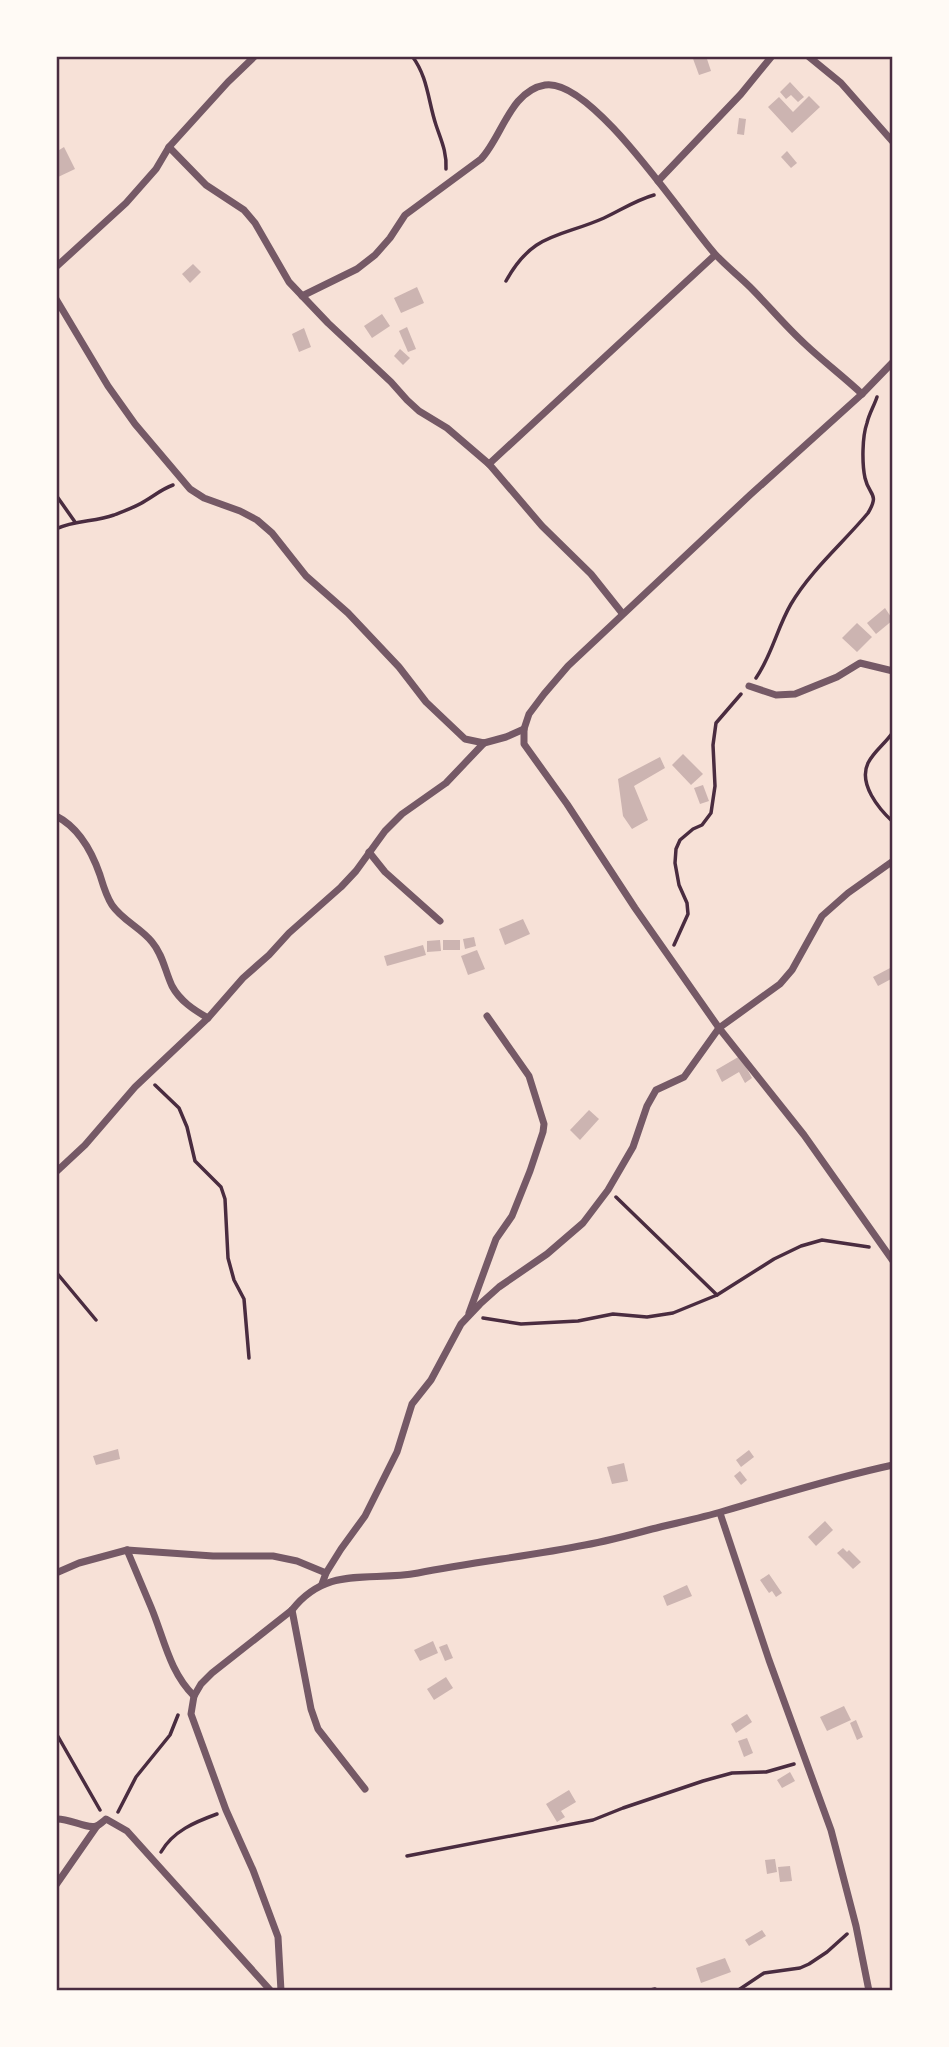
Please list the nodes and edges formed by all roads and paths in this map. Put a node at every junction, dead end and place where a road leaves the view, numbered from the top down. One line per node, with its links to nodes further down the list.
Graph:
1 (255, 56): 6 (street)
2 (412, 56): 8 (path)
3 (772, 56): 7 (street)
4 (808, 56): 5 (street)
5 (893, 142)
6 (169, 147): 11 (street); 13 (street)
7 (658, 181): 8 (street); 9 (street)
8 (438, 190): 13 (street)
9 (666, 191): 10 (street); 12 (path)
10 (715, 255): 17 (street); 18 (street)
11 (56, 267)
12 (506, 281)
13 (302, 296): 18 (street)
14 (56, 299): 19 (street)
15 (893, 362): 16 (street)
16 (884, 371): 17 (street); 25 (path)
17 (862, 394): 23 (street)
18 (489, 464): 23 (street)
19 (183, 481): 21 (path); 28 (street)
20 (56, 495): 21 (path)
21 (75, 522): 22 (path)
22 (56, 529)
23 (622, 613): 26 (street)
24 (893, 671): 25 (street)
25 (749, 686): 34 (path)
26 (524, 729): 28 (street); 34 (street)
27 (893, 732): 30 (path)
28 (484, 743): 31 (street)
29 (56, 816): 36 (street)
30 (893, 822)
31 (369, 852): 33 (street); 36 (street)
32 (893, 861): 37 (street)
33 (440, 921)
34 (668, 956): 37 (street)
35 (487, 1016): 46 (street)
36 (208, 1018): 38 (street)
37 (719, 1028): 40 (street); 42 (street)
38 (147, 1076): 39 (street); 48 (path)
39 (56, 1172)
40 (608, 1190): 45 (path); 46 (street)
41 (893, 1243): 42 (street)
42 (884, 1249): 43 (street); 45 (path)
43 (893, 1261)
44 (56, 1272): 47 (path)
45 (718, 1295): 46 (path)
46 (468, 1316): 53 (street)
47 (96, 1320)
48 (249, 1358)
49 (893, 1465): 50 (street)
50 (720, 1513): 54 (street); 59 (street)
51 (127, 1550): 52 (street); 53 (street); 56 (street)
52 (56, 1573)
53 (326, 1573): 54 (street)
54 (322, 1584): 55 (street)
55 (292, 1611): 56 (street); 60 (street)
56 (194, 1696): 61 (street)
57 (179, 1712): 63 (path)
58 (56, 1733): 63 (path)
59 (806, 1761): 65 (path); 68 (street)
60 (365, 1788)
61 (226, 1810): 66 (path); 70 (street)
62 (56, 1819): 64 (street)
63 (106, 1819): 64 (street); 66 (street)
64 (97, 1826): 67 (street)
65 (407, 1856)
66 (155, 1863): 69 (street)
67 (56, 1885)
68 (856, 1926): 73 (path); 74 (street)
69 (271, 1991)
70 (281, 1991)
71 (646, 1991): 72 (path)
72 (658, 1991)
73 (737, 1991)
74 (869, 1991)

